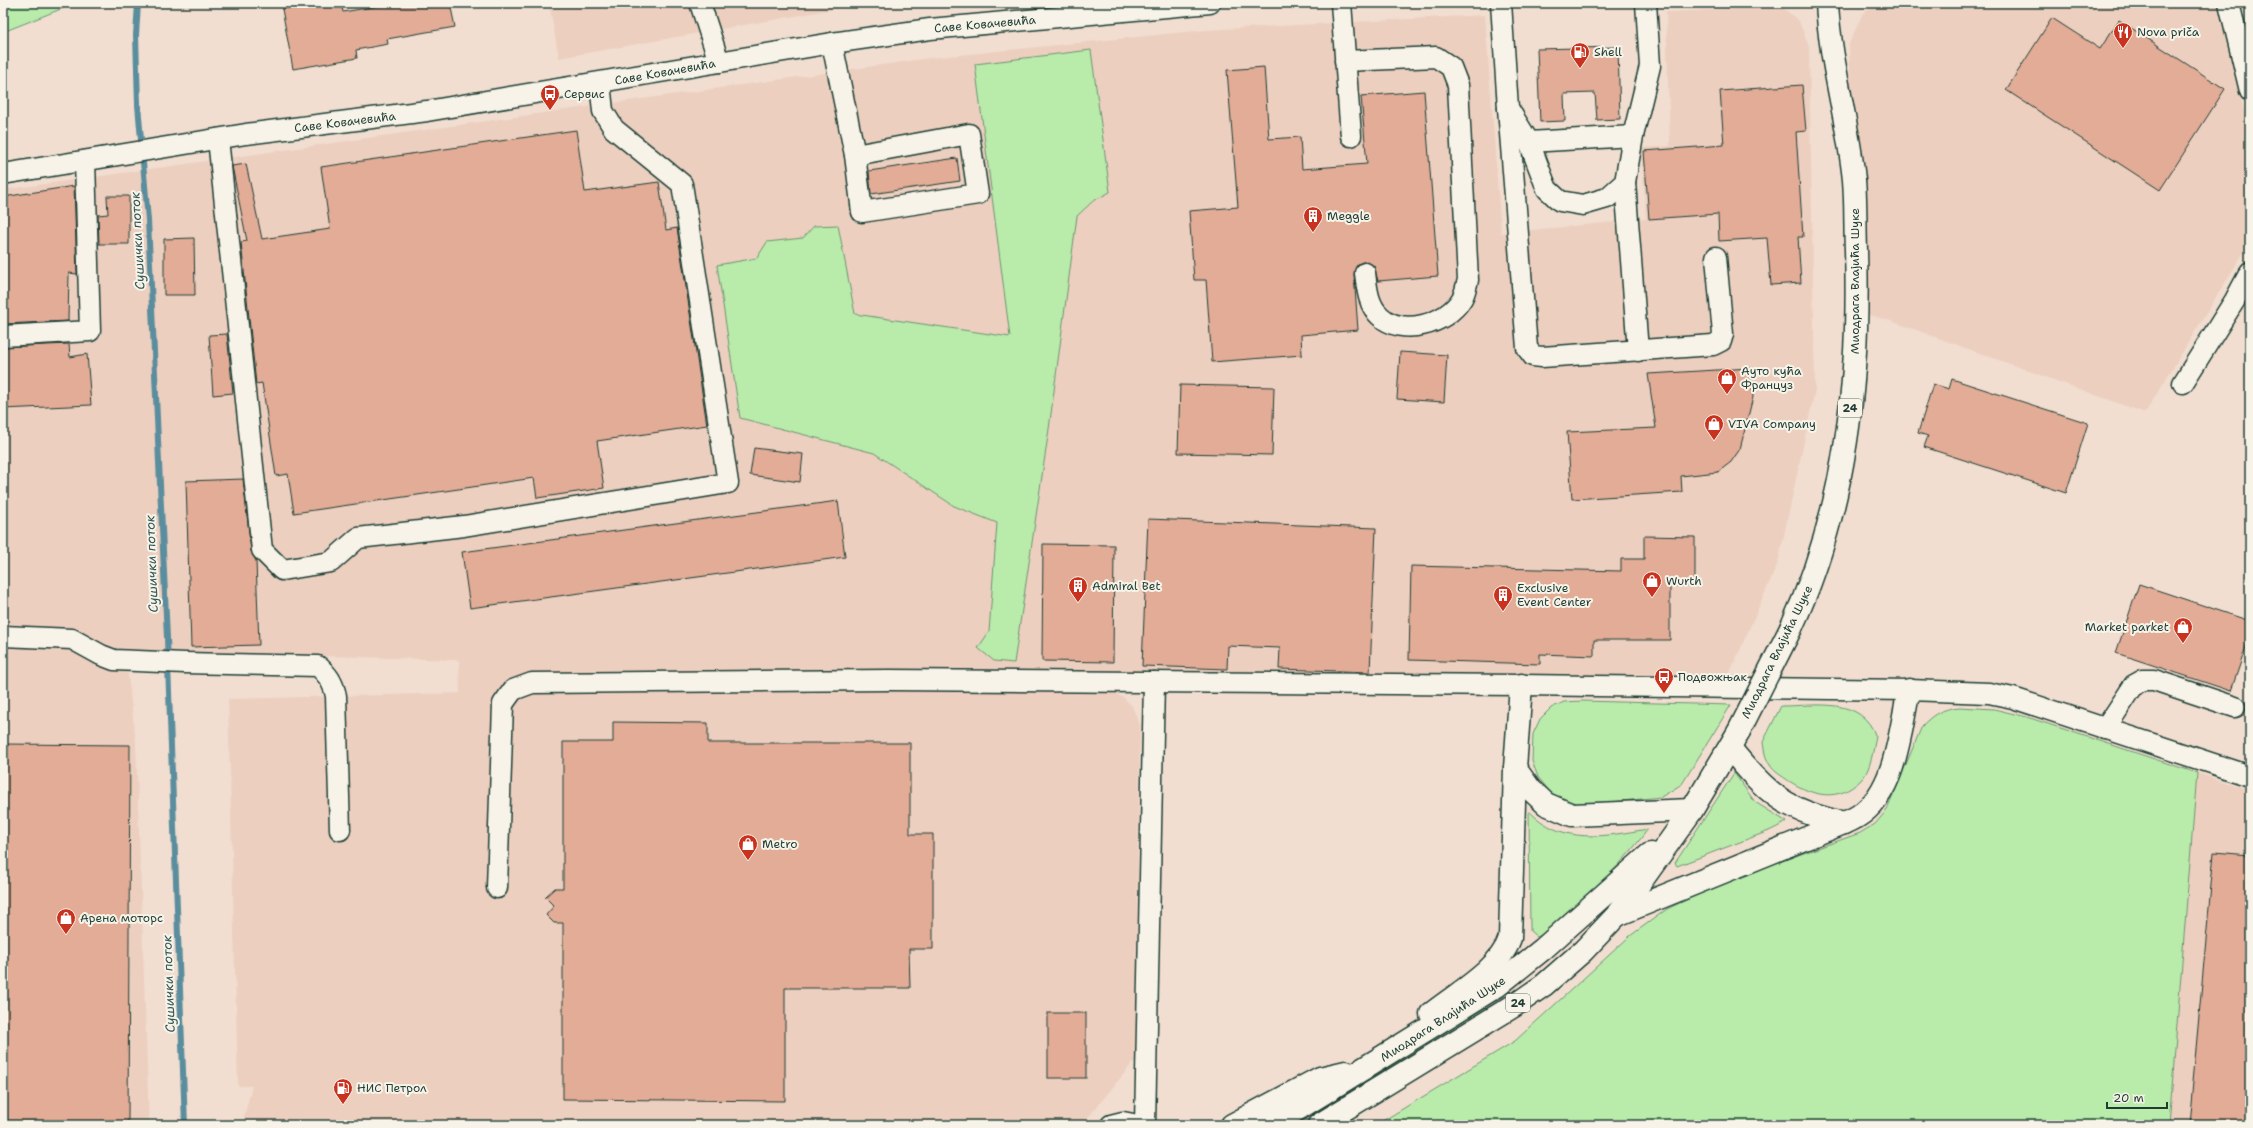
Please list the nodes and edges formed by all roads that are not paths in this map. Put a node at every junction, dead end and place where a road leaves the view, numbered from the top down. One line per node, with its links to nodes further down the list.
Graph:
1 (700, 3): 12 (street)
2 (1203, 3): 3 (street, Саве Ковачевића); 9 (street, Саве Ковачевића)
3 (1210, 3)
4 (1341, 3): 11 (street)
5 (1501, 3): 15 (street)
6 (1646, 3): 17 (street)
7 (1827, 3): 36 (main road, Миодрага Влајића Шуке / 24, bridge)
8 (2229, 3): 14 (street)
9 (1050, 10): 10 (street, Саве Ковачевића)
10 (832, 43): 12 (street, Саве Ковачевића); 20 (street)
11 (1345, 61): 16 (street); 26 (street)
12 (719, 62): 13 (street, Саве Ковачевића)
13 (600, 83): 18 (street, Саве Ковачевића); 18 (street)
14 (2250, 91)
15 (1508, 108): 19 (street); 28 (street)
16 (1351, 136)
17 (1633, 136): 19 (street); 23 (street)
18 (218, 139): 21 (street, Саве Ковачевића)
19 (1529, 142): 23 (street)
20 (855, 155): 20 (street)
21 (94, 159): 22 (street, Саве Ковачевића); 27 (street)
22 (3, 174)
23 (1624, 182): 28 (street)
24 (1716, 257): 28 (street)
25 (2250, 272): 29 (street)
26 (1365, 273)
27 (3, 336)
28 (1638, 351)
29 (2182, 383)
30 (3, 636): 41 (street)
31 (1154, 682): 32 (street); 43 (street); 49 (street)
32 (1521, 685): 33 (street); 37 (main road)
33 (1909, 690): 35 (street); 40 (main road)
34 (2234, 707): 35 (street)
35 (2105, 729): 38 (street)
36 (1734, 740): 39 (main road, Миодрага Влајића Шуке / 24); 40 (main road)
37 (1515, 768): 39 (main road); 45 (main road)
38 (2250, 776)
39 (1692, 810): 42 (main road, Миодрага Влајића Шуке / 24)
40 (1845, 823): 44 (main road)
41 (340, 830)
42 (1675, 833): 44 (main road, Миодрага Влајића Шуке / 24); 45 (main road, Миодрага Влајића Шуке / 24)
43 (497, 888)
44 (1617, 915): 52 (main road, Миодрага Влајића Шуке / 24)
45 (1397, 1049): 46 (main road, Миодрага Влајића Шуке / 24)
46 (1367, 1067): 50 (main road); 51 (main road, Миодрага Влајића Шуке / 24)
47 (1111, 1125): 48 (street)
48 (1138, 1125)
49 (1144, 1125)
50 (1232, 1125)
51 (1272, 1125)
52 (1319, 1125)

